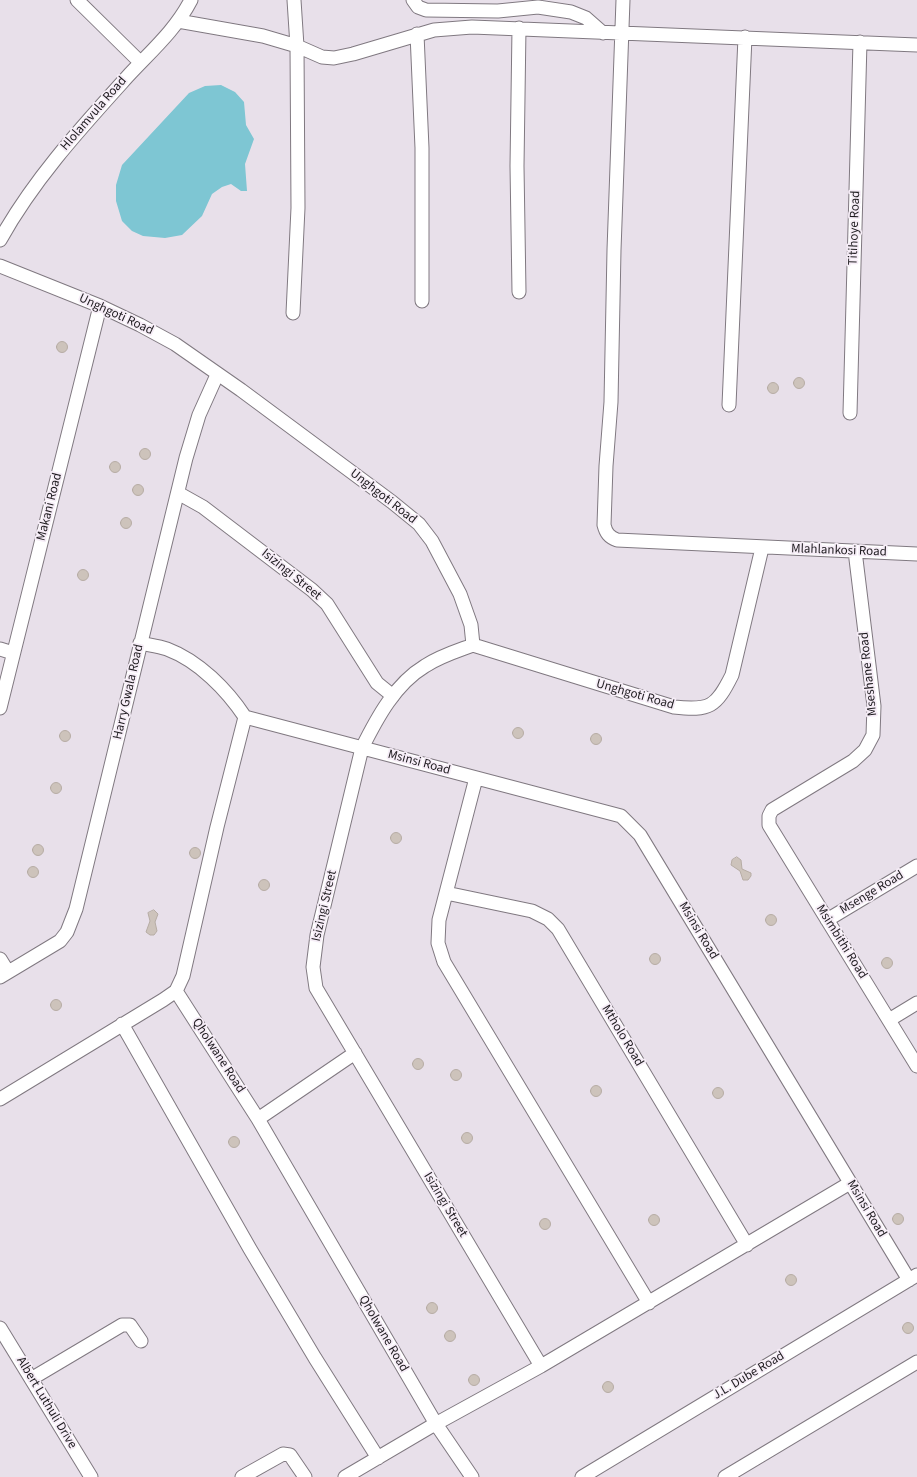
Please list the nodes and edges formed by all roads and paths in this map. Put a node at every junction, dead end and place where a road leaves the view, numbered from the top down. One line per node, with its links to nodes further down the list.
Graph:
1 (77, 0): 17 (street)
2 (191, 0): 8 (street, Hlolamvula Road)
3 (294, 0): 16 (street)
4 (413, 0): 7 (street)
5 (623, 0): 11 (street, Mlahlankosi Road)
6 (519, 4): 7 (street); 10 (street)
7 (461, 5)
8 (178, 21): 16 (street); 17 (street, Hlolamvula Road)
9 (520, 28): 10 (street); 12 (street); 20 (street)
10 (603, 33): 11 (street)
11 (621, 33): 13 (street); 28 (street, Mlahlankosi Road)
12 (417, 34): 16 (street); 21 (street)
13 (745, 37): 14 (street); 25 (street)
14 (860, 42): 15 (street); 26 (street, Titihoye Road)
15 (917, 45)
16 (297, 46): 23 (street)
17 (140, 62): 18 (street, Hlolamvula Road)
18 (0, 240)
19 (0, 266): 22 (street, Unghgoti Road)
20 (519, 292)
21 (422, 301)
22 (100, 306): 24 (street, Unghgoti Road); 33 (street, Makani Road)
23 (293, 313)
24 (217, 375): 27 (street, Harry Gwala Road); 32 (street, Unghgoti Road)
25 (729, 405)
26 (850, 413)
27 (178, 493): 31 (street, Harry Gwala Road); 34 (street, Isizingi Street)
28 (762, 548): 29 (street, Mlahlankosi Road); 32 (street, Unghgoti Road)
29 (855, 551): 30 (street, Mlahlankosi Road); 39 (street, Mseshane Road)
30 (917, 554)
31 (140, 643): 36 (street); 44 (street, Harry Gwala Road)
32 (473, 645): 34 (street)
33 (6, 651): 35 (street, Makani Road)
34 (393, 696): 37 (street, Isizingi Street)
35 (0, 708)
36 (245, 717): 37 (street, Msinsi Road); 45 (street)
37 (362, 748): 38 (street, Msinsi Road); 49 (street, Isizingi Street)
38 (476, 778): 41 (street); 53 (street, Msinsi Road)
39 (769, 816): 42 (street, Msimbithi Road)
40 (917, 866): 42 (street, Msenge Road)
41 (446, 893): 54 (street, Mtholo Road); 56 (street)
42 (828, 920): 47 (street, Msimbithi Road)
43 (0, 959): 44 (street)
44 (4, 975)
45 (176, 991): 48 (street); 52 (street, Qholwane Road)
46 (917, 1003): 47 (street)
47 (889, 1020): 50 (street, Msimbithi Road)
48 (122, 1024): 51 (street); 63 (street)
49 (355, 1054): 52 (street); 60 (street, Isizingi Street)
50 (917, 1066)
51 (0, 1099)
52 (258, 1119): 62 (street, Qholwane Road)
53 (850, 1183): 54 (street); 55 (street, Msinsi Road)
54 (746, 1245): 56 (street)
55 (913, 1278): 69 (street, J.L. Dube Road)
56 (649, 1303): 60 (street)
57 (0, 1328): 61 (street, Albert Luthuli Drive)
58 (141, 1341): 61 (street)
59 (917, 1362): 70 (street)
60 (541, 1366): 62 (street)
61 (31, 1379): 64 (street, Albert Luthuli Drive)
62 (436, 1424): 63 (street); 68 (street, Qholwane Road)
63 (378, 1458): 67 (street)
64 (91, 1477)
65 (242, 1477): 66 (street)
66 (305, 1477)
67 (346, 1477)
68 (472, 1477)
69 (582, 1477)
70 (725, 1477)

